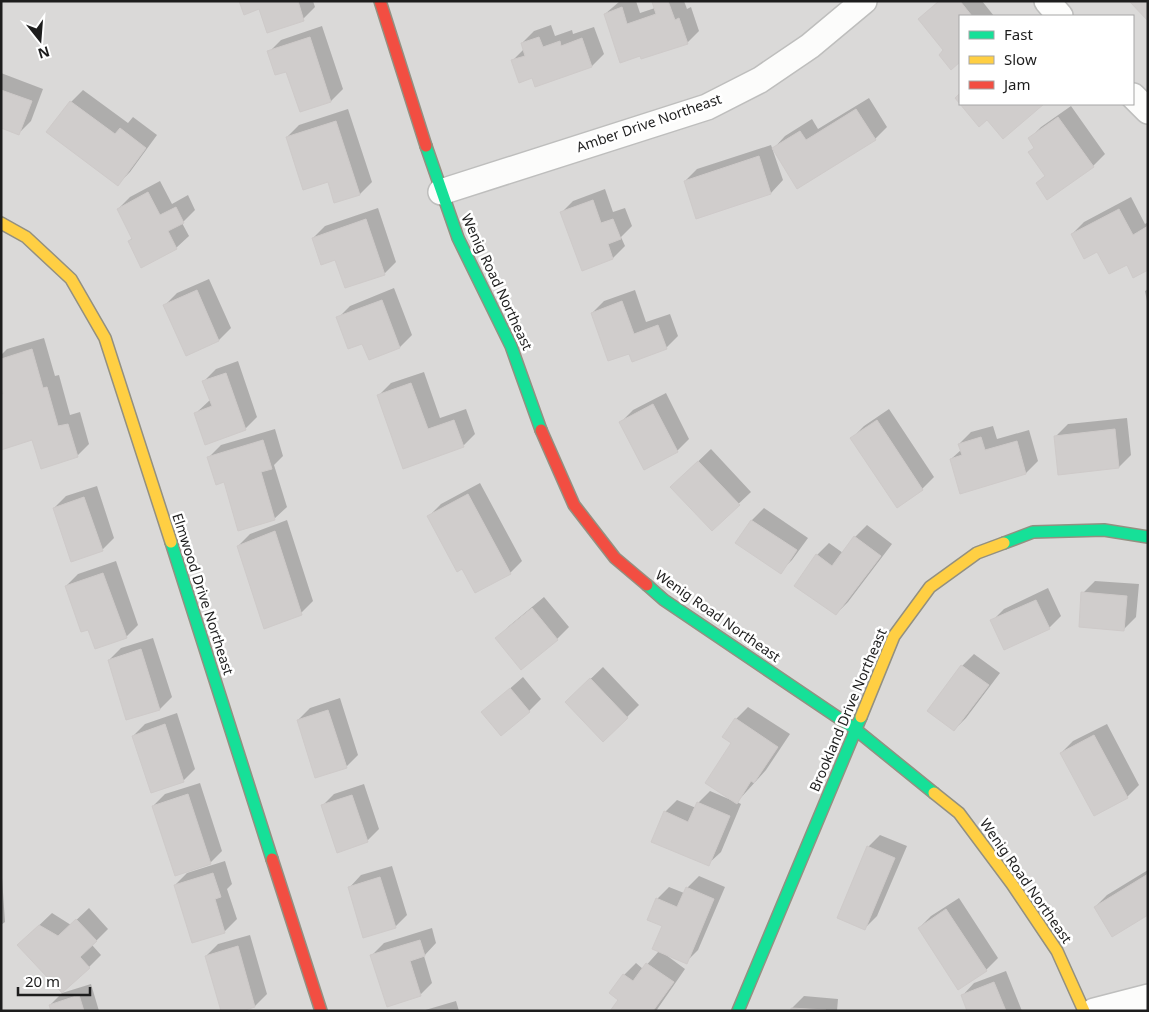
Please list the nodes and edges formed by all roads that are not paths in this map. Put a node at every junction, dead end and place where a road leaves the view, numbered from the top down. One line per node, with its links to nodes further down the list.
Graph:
1 (380, 1): 7 (street, Wenig Road Northeast)
2 (864, 1): 7 (street, Amber Drive Northeast)
3 (1047, 1): 4 (street)
4 (1059, 15)
5 (1134, 97): 6 (street)
6 (1148, 111)
7 (441, 192): 10 (street, Wenig Road Northeast)
8 (1, 223): 12 (street, Elmwood Drive Northeast)
9 (1148, 537): 10 (street, Brookland Drive Northeast)
10 (856, 728): 13 (street, Brookland Drive Northeast); 14 (street, Wenig Road Northeast)
11 (1148, 997): 15 (street)
12 (321, 1011)
13 (738, 1011)
14 (1084, 1011)
15 (1094, 1011)

